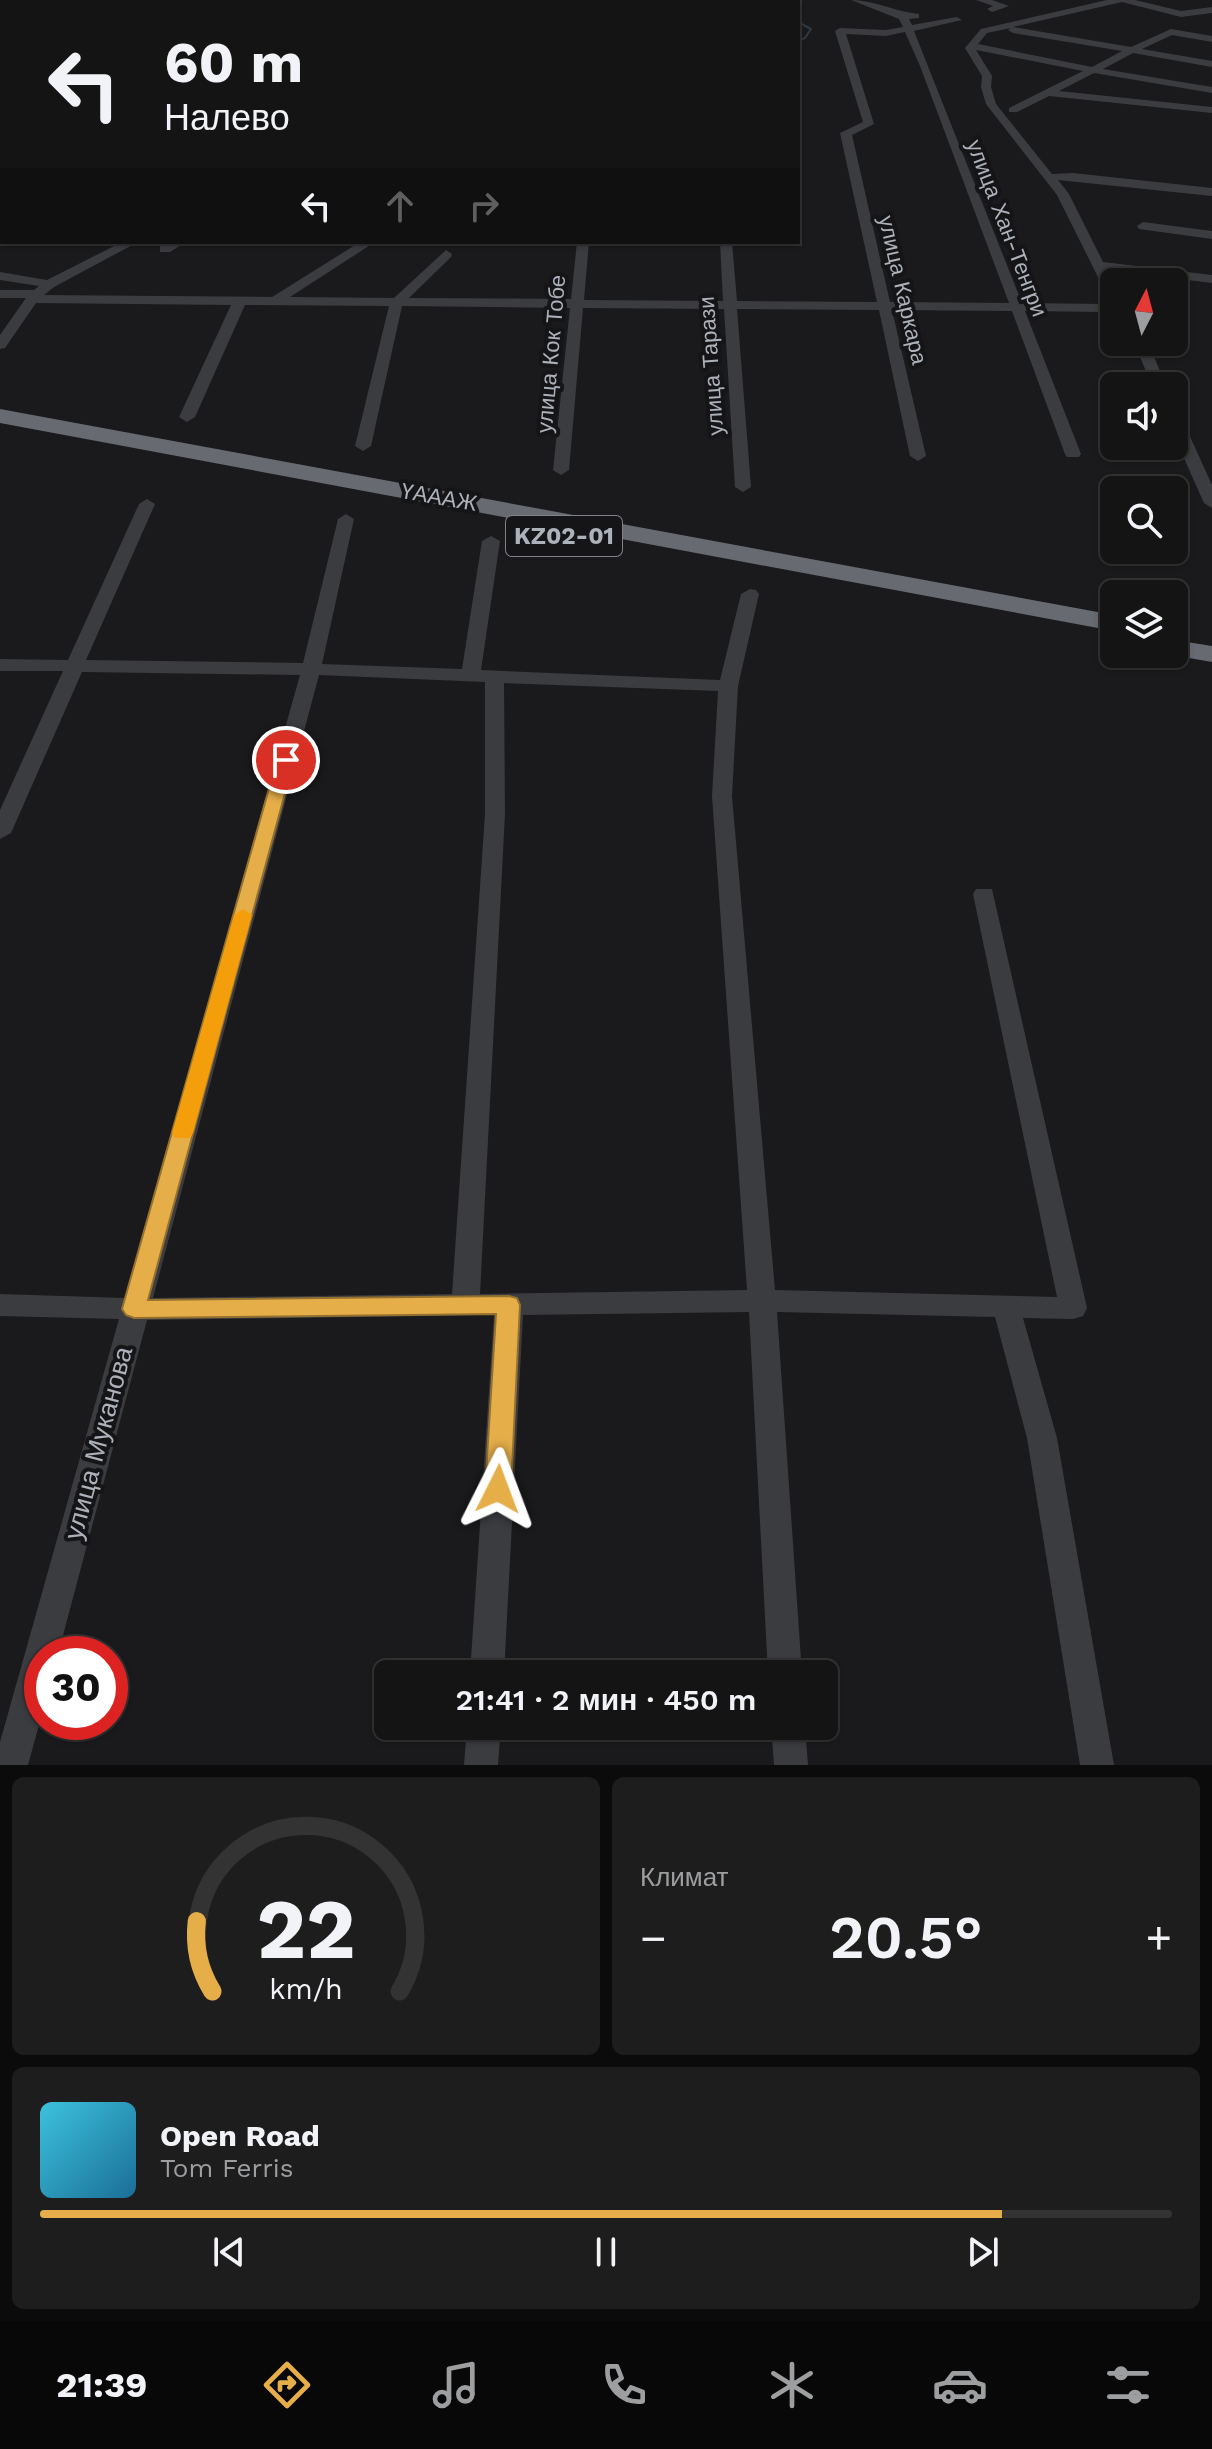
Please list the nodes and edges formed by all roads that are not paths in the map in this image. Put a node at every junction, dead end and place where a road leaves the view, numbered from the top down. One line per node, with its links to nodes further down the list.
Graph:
1 (856, 0): 9 (street)
2 (889, 0): 7 (street)
3 (981, 0): 5 (street)
4 (1122, 0): 6 (street); 10 (street)
5 (992, 9)
6 (1209, 14): 12 (street)
7 (945, 17): 8 (street); 9 (street)
8 (957, 20): 9 (street); 11 (street)
9 (905, 22): 47 (street, улица Каркара); 48 (street, улица Хан-Тенгри)
10 (999, 28): 11 (street); 15 (street)
11 (984, 31): 14 (street)
12 (1171, 32): 13 (street); 15 (street)
13 (1212, 39)
14 (971, 46): 17 (street); 18 (street)
15 (1132, 50): 16 (street); 17 (street)
16 (1212, 64)
17 (1093, 70): 20 (street); 21 (street)
18 (987, 76): 19 (street); 23 (street)
19 (1001, 88)
20 (1212, 90)
21 (1048, 93): 22 (street); 23 (street)
22 (1212, 110)
23 (1020, 137): 24 (street)
24 (1052, 180): 25 (street); 35 (street)
25 (1212, 192)
26 (1143, 226): 27 (street)
27 (1212, 235)
28 (128, 244): 39 (street)
29 (176, 244): 33 (street)
30 (366, 244): 42 (street)
31 (583, 244): 44 (street, улица Кок Тобе)
32 (726, 244): 45 (street, улица Тарази)
33 (165, 249)
34 (446, 254): 43 (street)
35 (1100, 265): 36 (street); 38 (street)
36 (1101, 268)
37 (0, 276): 39 (street)
38 (1212, 279)
39 (40, 292): 40 (street); 41 (street); 49 (street)
40 (0, 294)
41 (239, 303): 42 (street); 50 (street)
42 (272, 303): 43 (street)
43 (396, 304): 44 (street); 52 (street)
44 (578, 305): 45 (street); 56 (street, улица Кок Тобе)
45 (732, 306): 47 (street); 57 (street, улица Тарази)
46 (1100, 306): 48 (street)
47 (887, 308): 48 (street); 55 (street, улица Каркара)
48 (1016, 309): 54 (street, улица Хан-Тенгри)
49 (0, 345)
50 (187, 417)
51 (12, 427): 63 (highway, ҮАААЖ / KZ02-01); 64 (highway, ҮАААЖ / KZ02-01)
52 (363, 446)
53 (1188, 450): 58 (street)
54 (1073, 454)
55 (918, 456)
56 (561, 470)
57 (743, 487)
58 (1212, 503)
59 (147, 504): 70 (street)
60 (346, 519): 71 (street, улица Муканова)
61 (491, 541): 72 (street)
62 (750, 594): 73 (street)
63 (1100, 621)
64 (1100, 634)
65 (1188, 636): 66 (highway)
66 (1212, 640)
67 (1188, 650): 68 (highway)
68 (1212, 654)
69 (0, 665): 70 (street)
70 (74, 665): 71 (street); 74 (street)
71 (311, 669): 72 (street); 81 (street, улица Муканова)
72 (482, 674): 73 (street); 78 (street)
73 (728, 686): 76 (street)
74 (0, 833)
75 (984, 894): 80 (street)
76 (762, 1301): 79 (street); 80 (street); 83 (street)
77 (0, 1305): 81 (street)
78 (465, 1305): 79 (street); 81 (street)
79 (509, 1305): 82 (street)
80 (1006, 1306): 89 (street)
81 (134, 1309): 86 (street, улица Муканова)
82 (488, 1660)
83 (784, 1660)
84 (483, 1740): 87 (street)
85 (789, 1740): 88 (street)
86 (11, 1765)
87 (481, 1765)
88 (791, 1765)
89 (1097, 1765)

